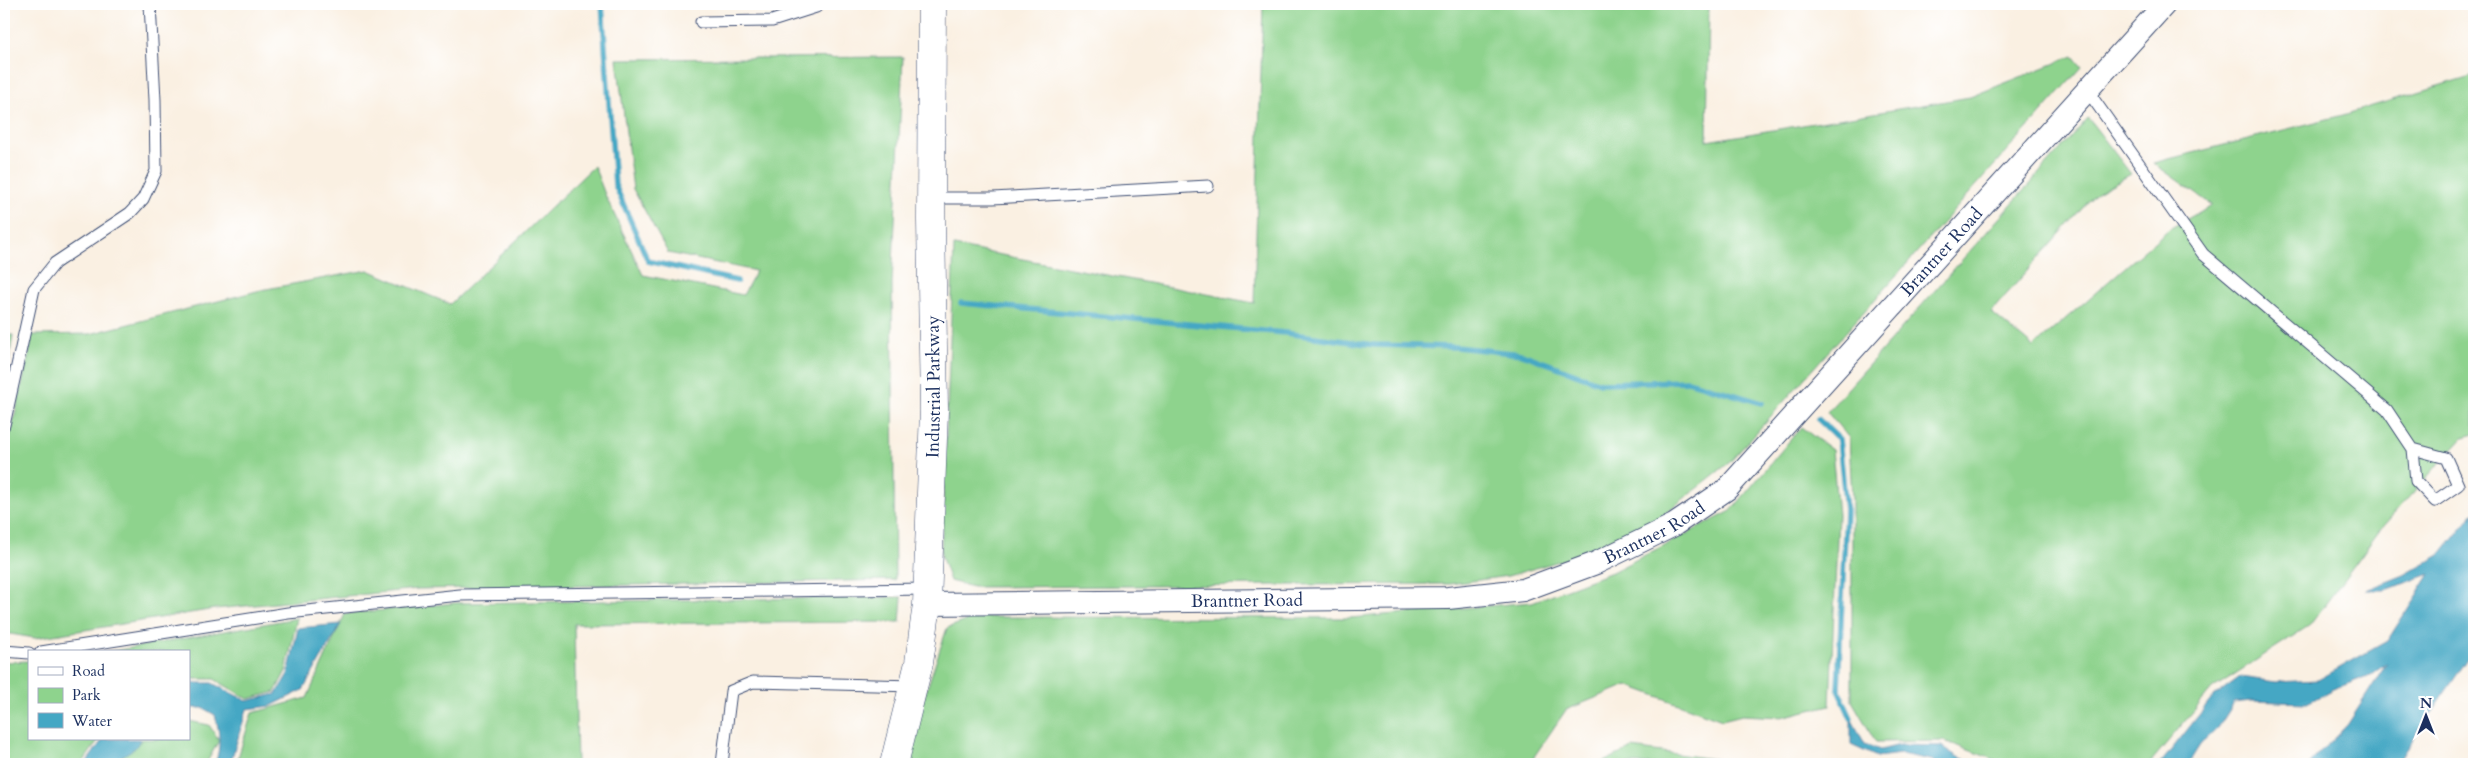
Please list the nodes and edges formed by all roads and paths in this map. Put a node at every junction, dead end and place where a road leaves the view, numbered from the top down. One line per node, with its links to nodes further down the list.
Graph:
1 (150, 4): 9 (lane)
2 (820, 4): 5 (lane)
3 (932, 4): 8 (street, Industrial Parkway)
4 (2165, 4): 6 (street, Brantner Road)
5 (701, 22)
6 (2087, 90): 10 (lane); 11 (street, Brantner Road)
7 (1208, 186): 8 (lane)
8 (931, 198): 11 (street, Industrial Parkway)
9 (4, 426)
10 (2414, 449): 10 (lane)
11 (928, 596): 12 (lane); 15 (street, Industrial Parkway)
12 (54, 650)
13 (4, 651): 14 (lane)
14 (28, 653)
15 (914, 686): 16 (lane); 17 (street, Industrial Parkway)
16 (722, 764)
17 (894, 764)

